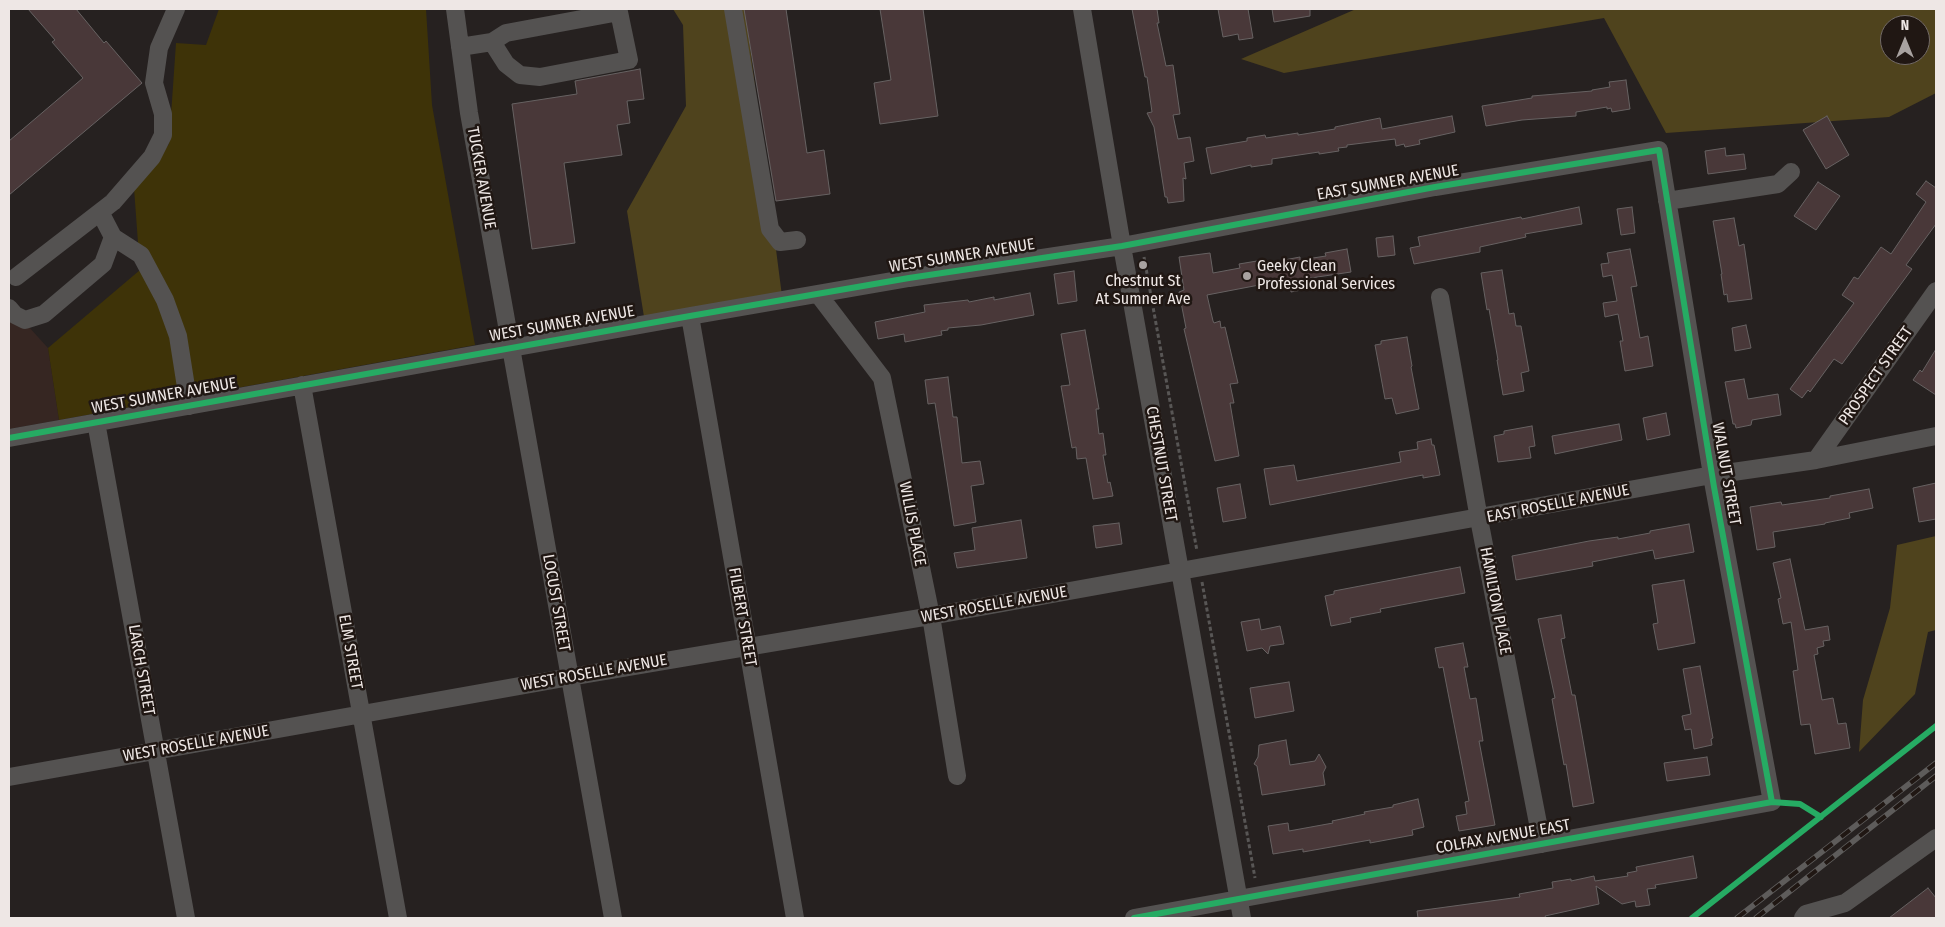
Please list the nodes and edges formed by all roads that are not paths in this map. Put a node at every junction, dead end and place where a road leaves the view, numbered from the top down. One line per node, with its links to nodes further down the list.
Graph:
1 (176, 9): 10 (street)
2 (455, 9): 6 (street, TUCKER AVENUE)
3 (733, 9): 12 (street)
4 (1082, 9): 13 (street, CHESTNUT STREET)
5 (492, 42): 5 (street); 6 (street)
6 (460, 47): 20 (street, TUCKER AVENUE)
7 (1659, 150): 9 (street, WALNUT STREET); 13 (street, EAST SUMNER AVENUE)
8 (1791, 172): 9 (street)
9 (1667, 201): 27 (street, WALNUT STREET)
10 (100, 212): 11 (street); 14 (street)
11 (114, 237): 18 (street); 22 (street)
12 (797, 240)
13 (1122, 246): 16 (street, WEST SUMNER AVENUE); 29 (street, CHESTNUT STREET)
14 (16, 277)
15 (1936, 291): 26 (street, PROSPECT STREET)
16 (818, 294): 19 (street, WEST SUMNER AVENUE); 30 (street, WILLIS PLACE)
17 (1440, 298): 28 (street, HAMILTON PLACE)
18 (9, 308)
19 (690, 316): 20 (street, WEST SUMNER AVENUE); 31 (street, FILBERT STREET)
20 (511, 347): 21 (street, WEST SUMNER AVENUE); 32 (street, LOCUST STREET)
21 (302, 385): 22 (street, WEST SUMNER AVENUE); 33 (street, ELM STREET)
22 (189, 406): 23 (street, WEST SUMNER AVENUE)
23 (96, 422): 24 (street, WEST SUMNER AVENUE); 34 (street, LARCH STREET)
24 (9, 436)
25 (1936, 436): 26 (street, EAST ROSELLE AVENUE)
26 (1816, 460): 27 (street, EAST ROSELLE AVENUE)
27 (1712, 475): 28 (street, EAST ROSELLE AVENUE); 37 (street, WALNUT STREET)
28 (1479, 519): 29 (street, EAST ROSELLE AVENUE); 39 (street, HAMILTON PLACE)
29 (1180, 572): 30 (street, WEST ROSELLE AVENUE); 40 (street, CHESTNUT STREET)
30 (931, 616): 31 (street, WEST ROSELLE AVENUE); 35 (street, WILLIS PLACE)
31 (748, 647): 32 (street, WEST ROSELLE AVENUE); 44 (street, FILBERT STREET)
32 (570, 677): 33 (street, WEST ROSELLE AVENUE); 43 (street, LOCUST STREET)
33 (361, 714): 34 (street, WEST ROSELLE AVENUE); 42 (street, ELM STREET)
34 (155, 751): 36 (street, WEST ROSELLE AVENUE); 41 (street, LARCH STREET)
35 (957, 776)
36 (9, 777)
37 (1772, 802): 39 (street, COLFAX AVENUE EAST)
38 (1936, 838): 47 (street)
39 (1542, 844): 40 (street, COLFAX AVENUE EAST)
40 (1239, 900): 45 (street, COLFAX AVENUE EAST); 46 (street, CHESTNUT STREET)
41 (186, 918)
42 (398, 918)
43 (612, 918)
44 (795, 918)
45 (1134, 918)
46 (1242, 918)
47 (1803, 918)

